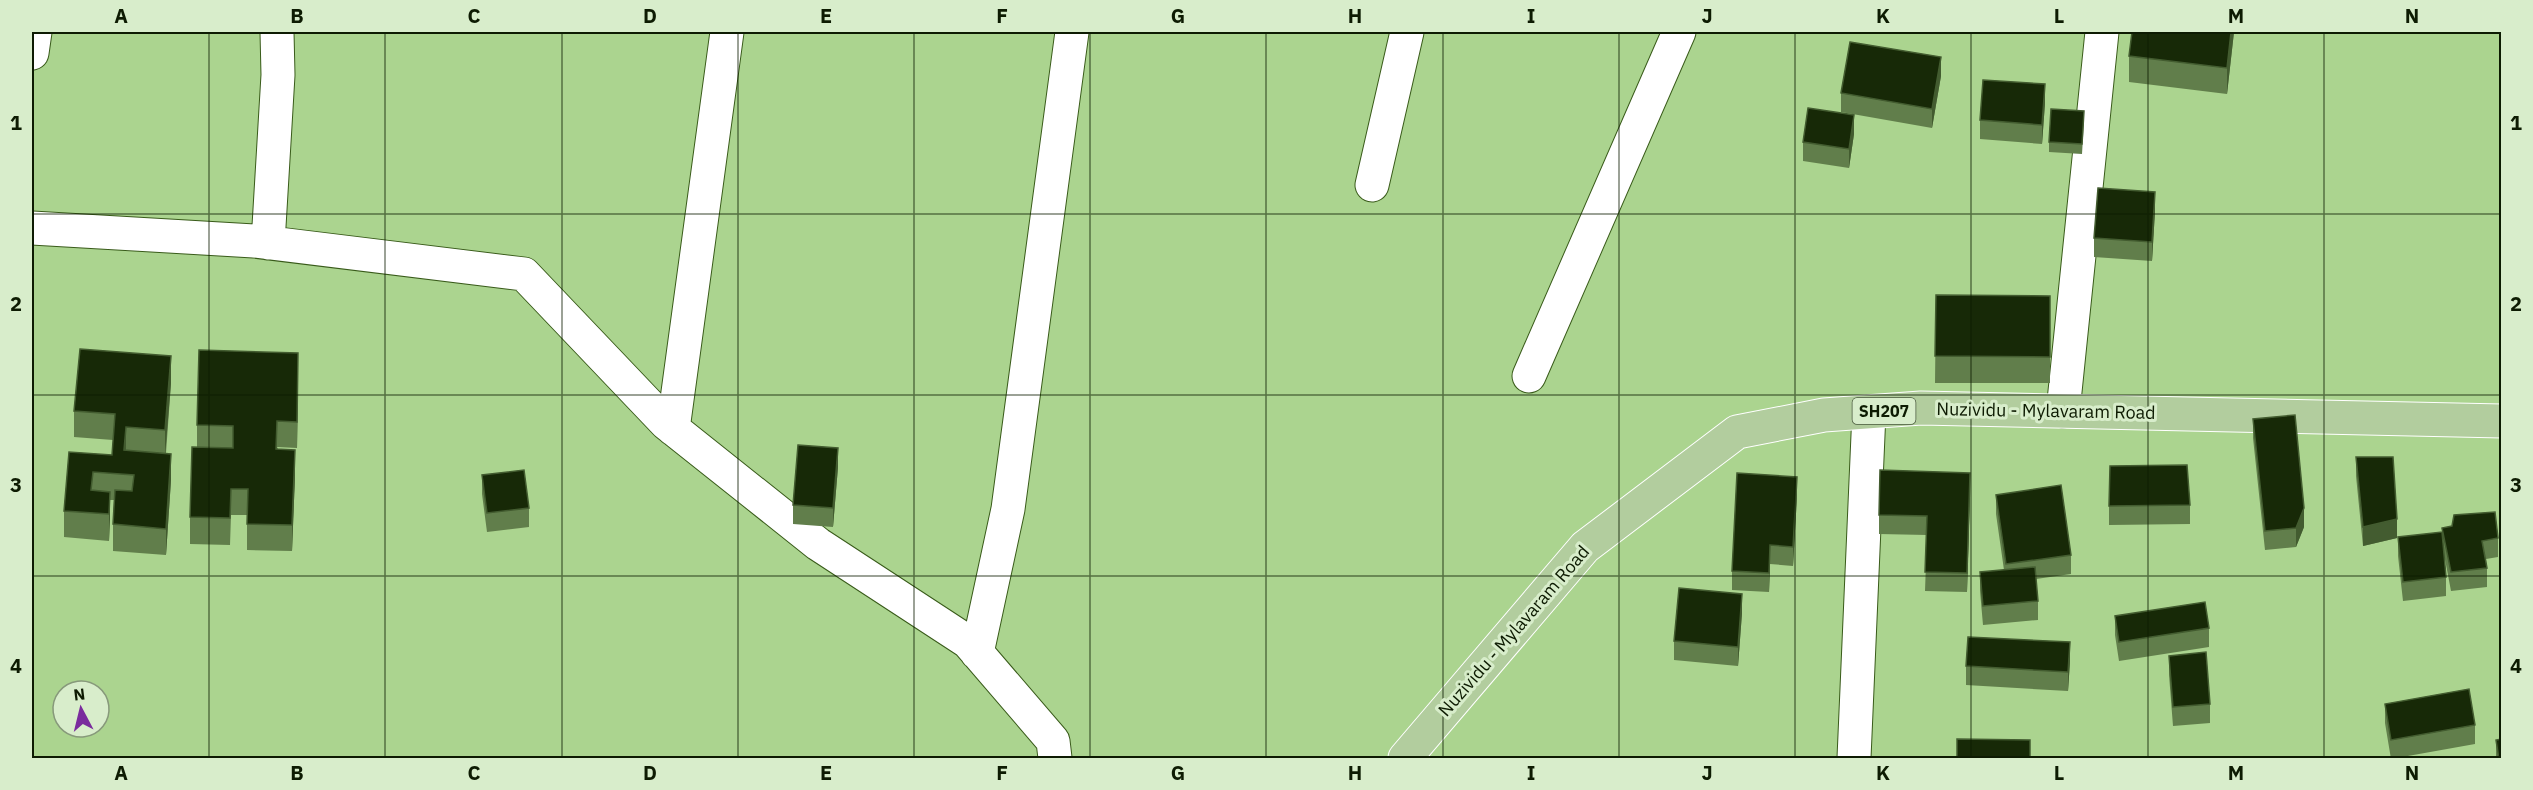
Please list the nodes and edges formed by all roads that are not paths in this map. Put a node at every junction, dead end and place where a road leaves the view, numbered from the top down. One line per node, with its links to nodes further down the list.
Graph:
1 (36, 32): 8 (street)
2 (277, 32): 11 (street)
3 (727, 32): 16 (street)
4 (1072, 32): 17 (street)
5 (1407, 32): 9 (street)
6 (1679, 32): 12 (street)
7 (2102, 32): 13 (street)
8 (32, 53)
9 (1372, 185)
10 (32, 228): 11 (street)
11 (268, 243): 16 (street)
12 (1529, 376)
13 (2063, 411): 14 (main road, Nuzividu - Mylavaram Road / SH207); 15 (main road, Nuzividu - Mylavaram Road / SH207)
14 (1869, 412): 19 (main road, Nuzividu - Mylavaram Road / SH207); 20 (street)
15 (2502, 421)
16 (674, 429): 17 (street)
17 (977, 653): 18 (street)
18 (1055, 759)
19 (1405, 759)
20 (1854, 759)

